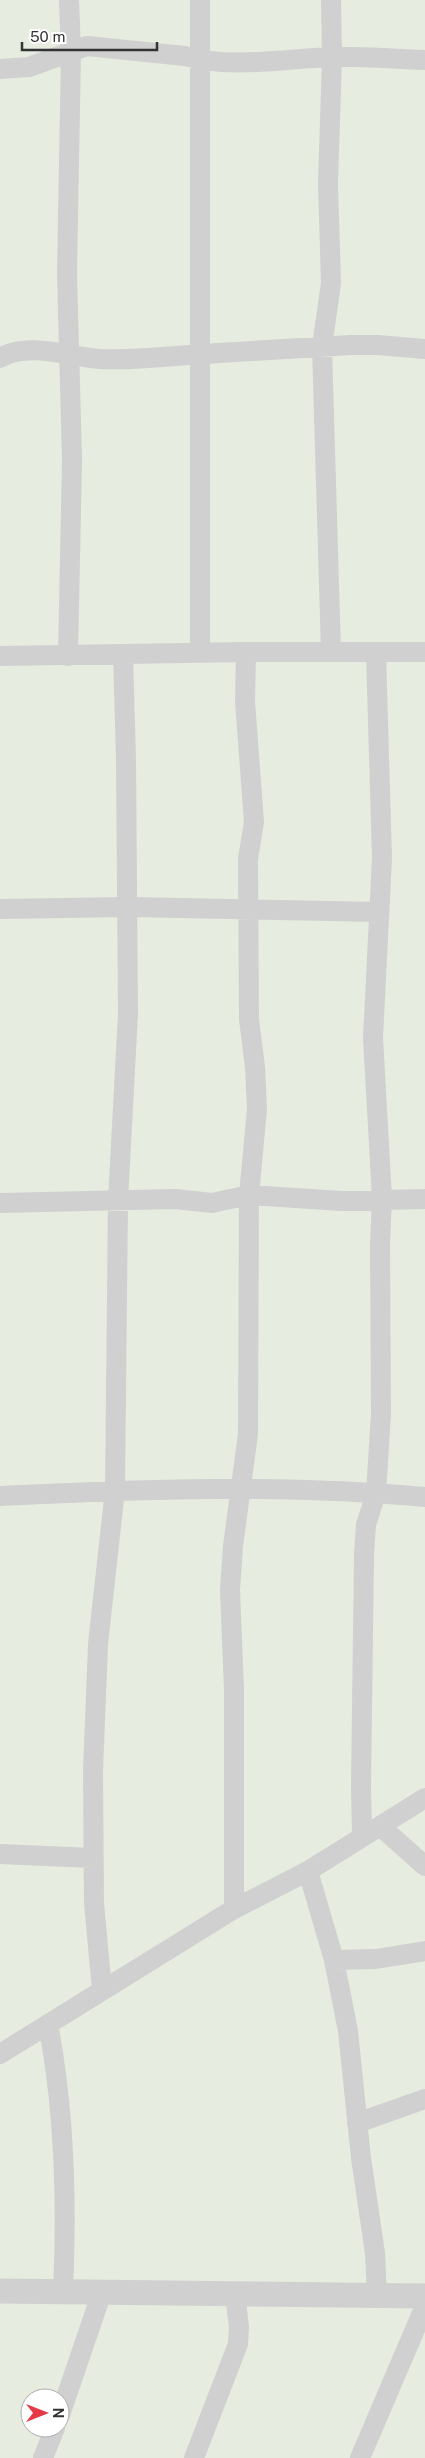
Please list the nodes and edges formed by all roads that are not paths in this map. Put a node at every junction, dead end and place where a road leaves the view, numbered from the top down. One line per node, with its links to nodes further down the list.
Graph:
1 (70, 0): 4 (street)
2 (200, 0): 6 (street)
3 (331, 0): 5 (street)
4 (71, 52): 6 (street); 8 (street); 13 (street)
5 (332, 57): 6 (street); 7 (street); 9 (street)
6 (200, 60): 12 (street)
7 (425, 60)
8 (0, 69)
9 (322, 347): 10 (street); 12 (street); 15 (street)
10 (425, 349)
11 (4, 354): 13 (street)
12 (201, 354): 13 (street); 18 (street)
13 (68, 356): 21 (street)
14 (246, 652): 15 (street); 18 (street); 24 (street)
15 (331, 652): 17 (street)
16 (425, 652): 17 (street)
17 (376, 653): 25 (street)
18 (200, 654): 19 (street)
19 (123, 655): 21 (street); 22 (street)
20 (0, 656): 21 (street)
21 (68, 656)
22 (128, 907): 23 (street); 24 (street); 29 (street)
23 (0, 909)
24 (247, 911): 25 (street); 26 (street)
25 (379, 912): 27 (street)
26 (248, 1195): 27 (street); 29 (street); 31 (street)
27 (382, 1198): 28 (street); 33 (street)
28 (425, 1199)
29 (118, 1200): 30 (street); 32 (street)
30 (0, 1203)
31 (242, 1488): 32 (street); 33 (street); 43 (street)
32 (115, 1490): 34 (street); 40 (street)
33 (376, 1493): 35 (street); 38 (street)
34 (0, 1496)
35 (425, 1497)
36 (425, 1798): 37 (street)
37 (380, 1826): 38 (street); 41 (street)
38 (362, 1836): 42 (street)
39 (0, 1854): 40 (street)
40 (93, 1858): 46 (street)
41 (425, 1866)
42 (308, 1871): 43 (street); 45 (street)
43 (234, 1909): 46 (street)
44 (425, 1951): 45 (street)
45 (334, 1960): 50 (street)
46 (102, 1990): 47 (street)
47 (48, 2024): 48 (street); 52 (street)
48 (0, 2054)
49 (425, 2098): 50 (street)
50 (357, 2123): 55 (street)
51 (0, 2291): 52 (street)
52 (63, 2292): 53 (street)
53 (102, 2292): 54 (street); 58 (street)
54 (234, 2294): 55 (street); 61 (street)
55 (377, 2295): 56 (street)
56 (425, 2296)
57 (425, 2306): 62 (street)
58 (69, 2388)
59 (51, 2438): 60 (street)
60 (43, 2458)
61 (194, 2458)
62 (360, 2458)

